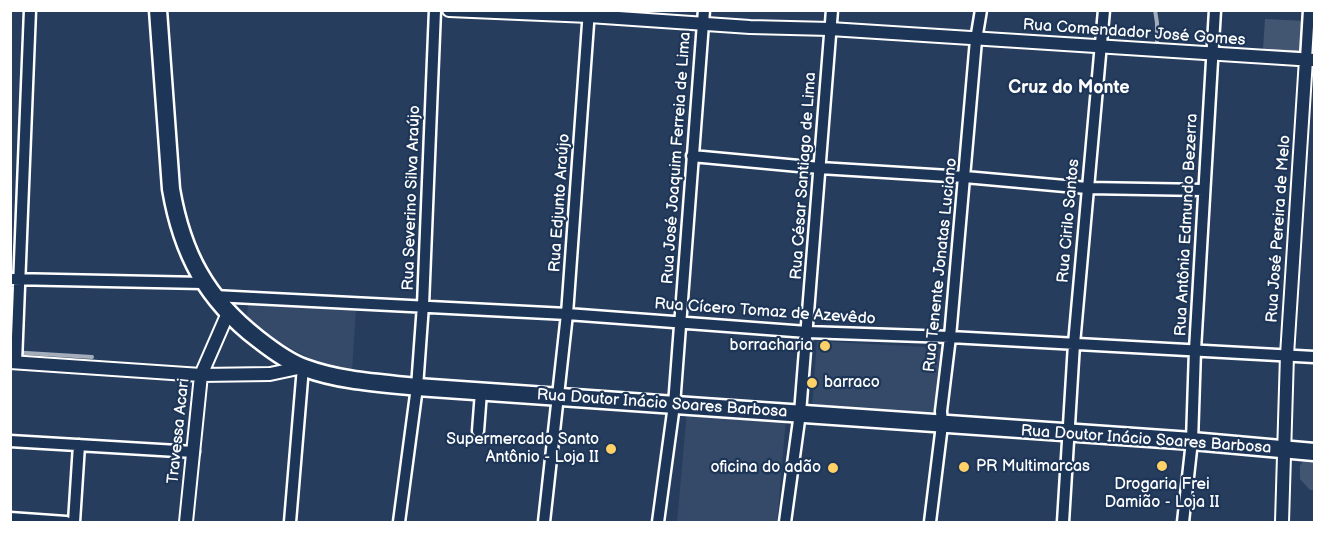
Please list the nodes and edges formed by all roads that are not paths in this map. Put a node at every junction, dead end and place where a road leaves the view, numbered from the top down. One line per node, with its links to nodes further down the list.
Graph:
1 (30, 10): 23 (street)
2 (158, 10): 24 (main road)
3 (435, 10): 25 (street, Rua Severino Silva Araújo)
4 (449, 10): 11 (street, Rua Comendador José Gomes)
5 (704, 10): 12 (street, Rua José Joaquim Ferreia de Lima)
6 (832, 10): 13 (street, Rua César Santiago de Lima)
7 (981, 10): 14 (street, Rua Tenente Jonatas Luciano)
8 (1104, 10): 15 (street, Rua Cirilo Santos)
9 (1215, 10): 16 (street, Rua Antônia Edmundo Bezerra)
10 (1310, 10): 17 (street, Rua José Pereira de Melo)
11 (589, 13): 12 (street, Rua Comendador José Gomes); 27 (street, Rua Edjunto Araújo)
12 (702, 25): 13 (street, Rua Comendador José Gomes); 18 (street, Rua José Joaquim Ferreia de Lima)
13 (830, 29): 14 (street, Rua Comendador José Gomes); 19 (street, Rua César Santiago de Lima)
14 (976, 40): 15 (street, Rua Comendador José Gomes); 20 (street, Rua Tenente Jonatas Luciano)
15 (1100, 46): 16 (street, Rua Comendador José Gomes); 21 (street, Rua Cirilo Santos)
16 (1213, 54): 17 (street, Rua Comendador José Gomes); 22 (street, Rua Antônia Edmundo Bezerra)
17 (1310, 60): 33 (street, Rua José Pereira de Melo)
18 (693, 156): 19 (street); 28 (street, Rua José Joaquim Ferreia de Lima)
19 (820, 168): 20 (street); 29 (street, Rua César Santiago de Lima)
20 (965, 177): 21 (street); 30 (street, Rua Tenente Jonatas Luciano)
21 (1087, 188): 22 (street); 31 (street, Rua Cirilo Santos)
22 (1204, 190): 32 (street, Rua Antônia Edmundo Bezerra)
23 (15, 279): 24 (street, Rua Cícero Tomaz de Azevêdo); 35 (street)
24 (208, 289): 25 (street, Rua Cícero Tomaz de Azevêdo); 26 (main road)
25 (423, 305): 27 (street, Rua Cícero Tomaz de Azevêdo); 38 (street, Rua Severino Silva Araújo)
26 (228, 313): 36 (main road); 37 (street, Travessa Acari)
27 (567, 314): 28 (street, Rua Cícero Tomaz de Azevêdo); 40 (street, Rua Edjunto Araújo)
28 (680, 323): 29 (street, Rua Cícero Tomaz de Azevêdo); 41 (street, Rua José Joaquim Ferreia de Lima)
29 (807, 332): 30 (street, Rua Cícero Tomaz de Azevêdo); 42 (street, Rua César Santiago de Lima)
30 (951, 337): 31 (street, Rua Cícero Tomaz de Azevêdo); 43 (street, Rua Tenente Jonatas Luciano)
31 (1074, 344): 32 (street, Rua Cícero Tomaz de Azevêdo); 45 (street, Rua Cirilo Santos)
32 (1195, 350): 33 (street, Rua Cícero Tomaz de Azevêdo); 47 (street, Rua Antônia Edmundo Bezerra)
33 (1287, 355): 34 (street, Rua Cícero Tomaz de Azevêdo); 49 (street, Rua José Pereira de Melo)
34 (1314, 357)
35 (13, 362): 37 (street, Rua Doutor Inácio Soares Barbosa)
36 (303, 367): 37 (street, Rua Doutor Inácio Soares Barbosa); 38 (main road, Rua Doutor Inácio Soares Barbosa); 56 (street)
37 (201, 375): 50 (street, Travessa Acari)
38 (417, 387): 39 (main road, Rua Doutor Inácio Soares Barbosa); 57 (street, Rua Severino Silva Araújo)
39 (481, 392): 40 (main road, Rua Doutor Inácio Soares Barbosa); 44 (street)
40 (558, 397): 41 (main road, Rua Doutor Inácio Soares Barbosa); 58 (street, Rua Edjunto Araújo)
41 (674, 405): 42 (main road, Rua Doutor Inácio Soares Barbosa); 59 (street, Rua José Joaquim Ferreia de Lima)
42 (800, 413): 43 (main road, Rua Doutor Inácio Soares Barbosa); 60 (street, Rua César Santiago de Lima)
43 (942, 425): 45 (main road, Rua Doutor Inácio Soares Barbosa); 61 (street, Rua Tenente Jonatas Luciano)
44 (478, 431)
45 (1070, 434): 47 (main road, Rua Doutor Inácio Soares Barbosa); 62 (street, Rua Cirilo Santos)
46 (10, 441): 48 (street)
47 (1192, 441): 49 (main road, Rua Doutor Inácio Soares Barbosa); 63 (street, Rua Antônia Edmundo Bezerra)
48 (80, 445): 50 (street); 54 (street)
49 (1285, 450): 51 (main road, Rua Doutor Inácio Soares Barbosa); 64 (street, Rua José Pereira de Melo)
50 (194, 452): 55 (street, Travessa Acari)
51 (1314, 452)
52 (10, 518): 53 (street)
53 (66, 522)
54 (75, 522)
55 (186, 522)
56 (290, 522)
57 (399, 522)
58 (544, 522)
59 (658, 522)
60 (785, 522)
61 (930, 522)
62 (1064, 522)
63 (1183, 522)
64 (1282, 522)

